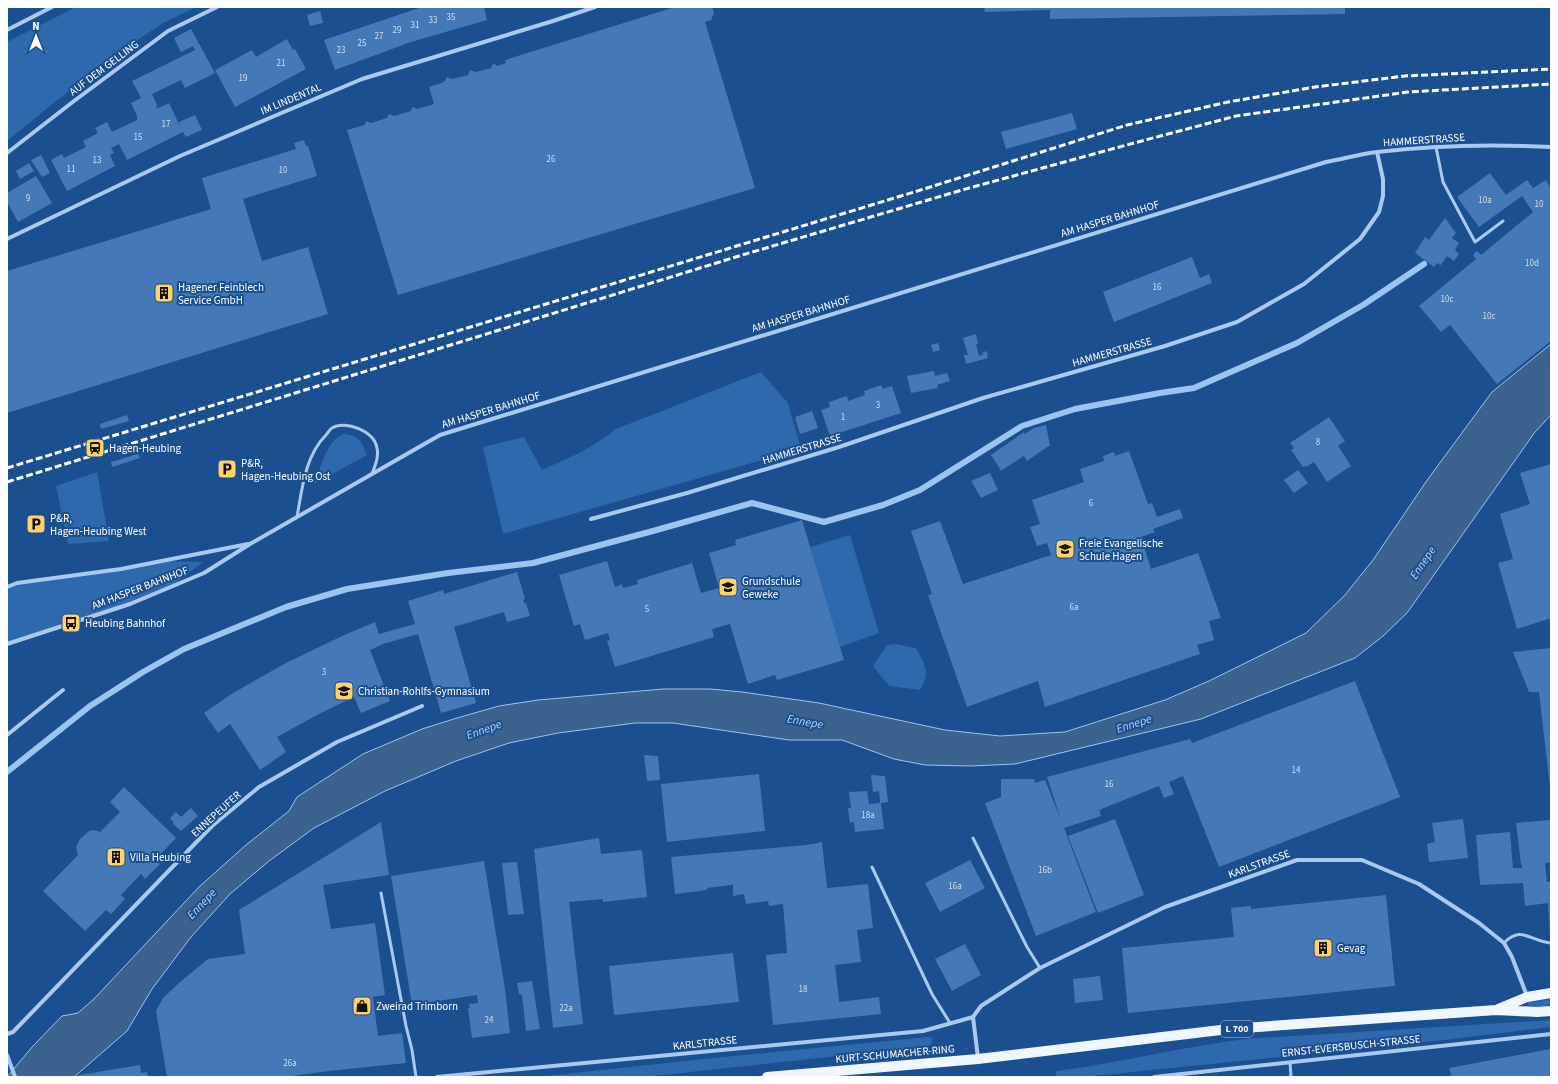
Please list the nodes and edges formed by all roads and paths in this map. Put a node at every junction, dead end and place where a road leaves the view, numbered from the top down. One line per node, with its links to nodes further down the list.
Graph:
1 (52, 7): 4 (street)
2 (217, 7): 8 (street, AUF DEM GELLING)
3 (595, 7): 10 (street, IM LINDENTAL)
4 (7, 30)
5 (1436, 147): 6 (street, HAMMERSTRASSE); 7 (street, HAMMERSTRASSE); 9 (lane)
6 (1551, 147)
7 (1377, 152): 11 (street, AM HASPER BAHNHOF); 13 (street, HAMMERSTRASSE)
8 (7, 153)
9 (1503, 221)
10 (7, 239)
11 (372, 474): 12 (street, AM HASPER BAHNHOF); 12 (lane)
12 (297, 517): 14 (street, AM HASPER BAHNHOF)
13 (591, 519)
14 (250, 544): 15 (street, AM HASPER BAHNHOF); 16 (street, AM HASPER BAHNHOF)
15 (7, 587)
16 (7, 644)
17 (63, 690): 19 (street)
18 (422, 706): 32 (street, ENNEPEUFER)
19 (7, 735)
20 (973, 838): 25 (lane)
21 (872, 867): 31 (lane)
22 (381, 893): 38 (lane)
23 (1504, 943): 24 (lane); 25 (street, KARLSTRASSE); 27 (street, KARLSTRASSE)
24 (1551, 943)
25 (1040, 968): 30 (street, KARLSTRASSE)
26 (1551, 993): 27 (main road, L 700)
27 (1527, 997): 28 (main road, L 700)
28 (1496, 1010): 29 (main road, L 700); 35 (main road, L 700)
29 (1551, 1011)
30 (973, 1017): 31 (street, KARLSTRASSE); 35 (street)
31 (950, 1023): 39 (street, KARLSTRASSE)
32 (7, 1034)
33 (1551, 1034): 36 (street, ERNST-EVERSBUSCH-STRASSE)
34 (8, 1057): 37 (street)
35 (978, 1059): 40 (main road, KURT-SCHUMACHER-RING / L 700)
36 (1290, 1062): 41 (street, ERNST-EVERSBUSCH-STRASSE); 42 (lane)
37 (15, 1077)
38 (416, 1077)
39 (437, 1077)
40 (767, 1077)
41 (1154, 1077)
42 (1291, 1077)

